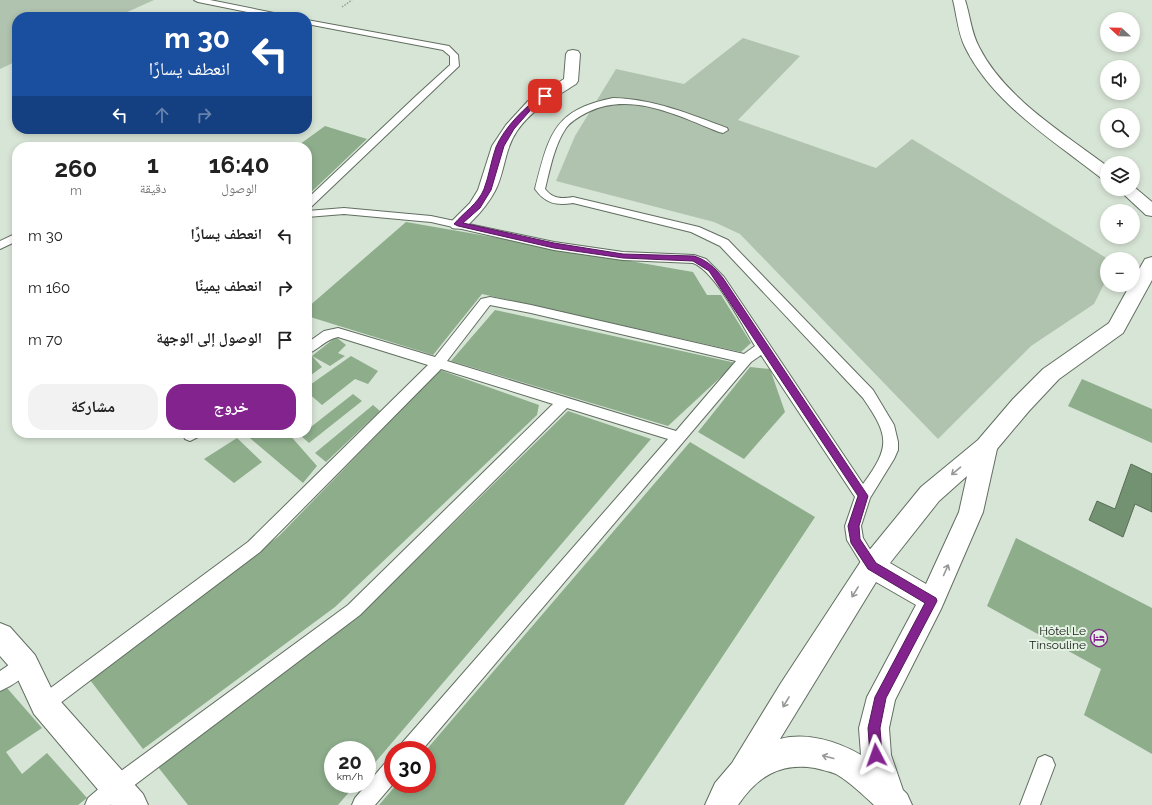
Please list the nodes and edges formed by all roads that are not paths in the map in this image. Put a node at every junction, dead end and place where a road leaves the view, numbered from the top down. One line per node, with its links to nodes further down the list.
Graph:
1 (198, 0): 3 (lane)
2 (959, 0): 7 (street)
3 (259, 12)
4 (312, 23): 9 (lane)
5 (573, 54): 12 (street)
6 (723, 130): 23 (lane)
7 (1100, 169)
8 (1134, 196): 10 (street)
9 (312, 200)
10 (1152, 211)
11 (312, 213): 12 (lane)
12 (458, 224): 17 (lane)
13 (12, 239): 14 (lane)
14 (0, 245)
15 (1152, 263): 22 (street)
16 (312, 346): 19 (lane)
17 (763, 347): 18 (lane); 23 (lane)
18 (746, 359): 19 (lane); 21 (lane)
19 (438, 363): 20 (lane); 29 (lane)
20 (564, 402): 21 (lane); 34 (lane)
21 (678, 437): 30 (lane)
22 (986, 446): 24 (street, one-way to 24); 25 (street, one-way to 22)
23 (863, 496): 24 (lane)
24 (872, 566): 25 (street); 32 (street, one-way to 32)
25 (932, 601): 35 (street)
26 (0, 636): 27 (street)
27 (25, 664): 28 (lane); 29 (street)
28 (0, 682)
29 (44, 704): 34 (street)
30 (417, 741)
31 (1045, 765): 39 (lane)
32 (744, 772): 35 (street, one-way to 32); 38 (street)
33 (384, 779): 37 (lane)
34 (124, 796): 36 (lane)
35 (894, 803)
36 (95, 805)
37 (362, 805)
38 (721, 805)
39 (1030, 805)

